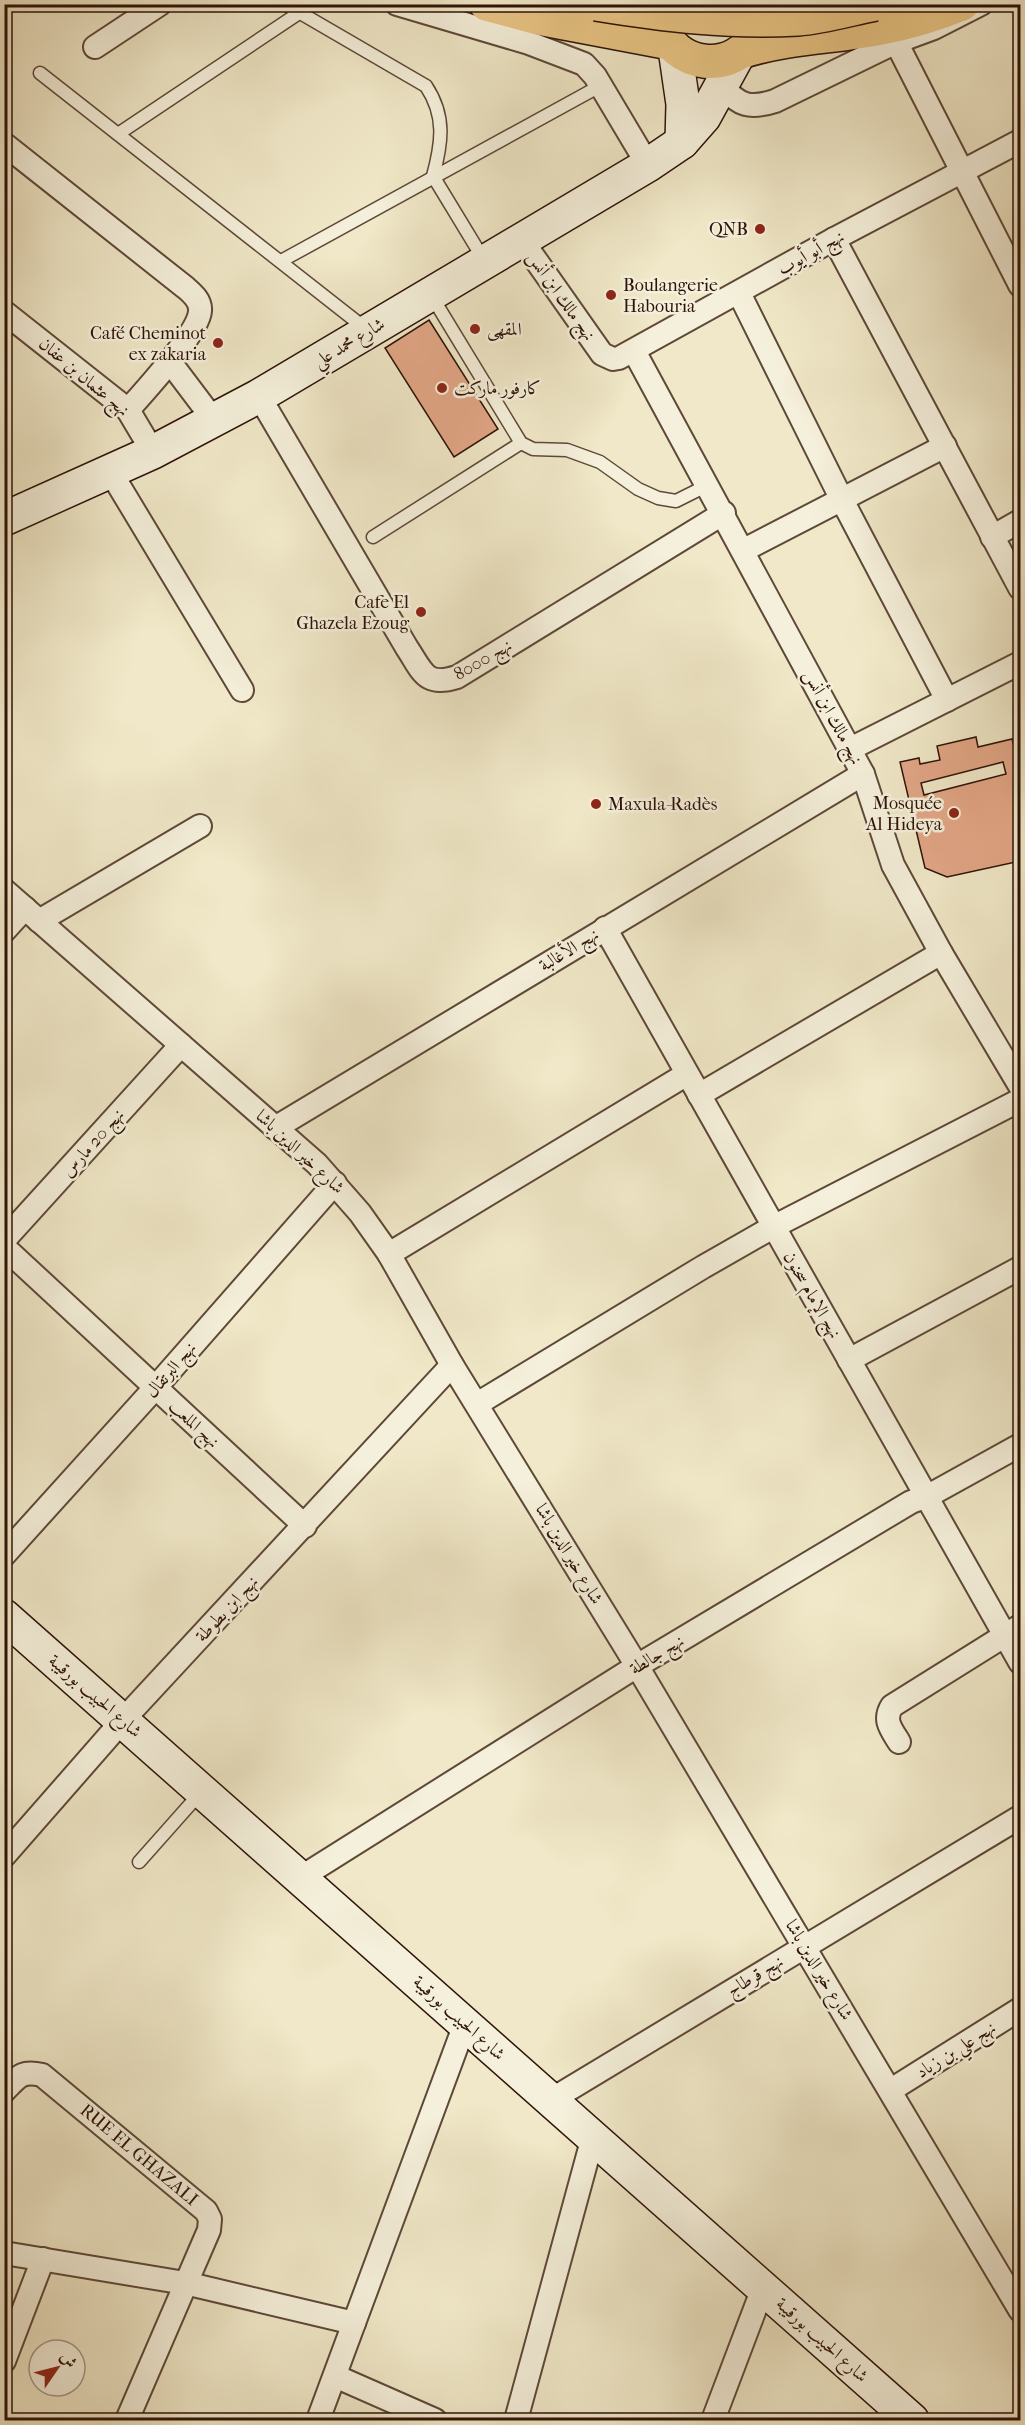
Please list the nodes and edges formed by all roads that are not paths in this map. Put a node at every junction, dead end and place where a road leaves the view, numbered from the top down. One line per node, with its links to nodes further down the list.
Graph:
1 (160, 4): 14 (street)
2 (285, 4): 11 (lane)
3 (397, 4): 17 (street)
4 (486, 4): 13 (highway)
5 (596, 4): 8 (highway, bridge)
6 (659, 4): 13 (highway)
7 (761, 4): 15 (highway)
8 (875, 4)
9 (962, 4): 15 (highway)
10 (981, 4): 12 (street)
11 (299, 13): 19 (lane); 25 (lane)
12 (896, 42): 18 (street); 24 (street)
13 (672, 46): 15 (highway); 21 (street)
14 (95, 47)
15 (741, 53): 18 (street, شارع محمد علي)
16 (40, 73): 19 (lane)
17 (600, 86): 23 (street); 25 (lane)
18 (722, 86): 21 (street, شارع محمد علي)
19 (118, 134): 28 (lane)
20 (1020, 141): 24 (street, نهج أبو أيوب)
21 (682, 142): 23 (street, شارع محمد علي)
22 (4, 144): 37 (street)
23 (648, 165): 26 (street, شارع محمد علي)
24 (962, 172): 27 (street, نهج أبو أيوب); 30 (street)
25 (433, 176): 28 (lane); 29 (lane)
26 (521, 239): 29 (street, شارع محمد علي); 36 (street, نهج مالك ابن أنس)
27 (834, 239): 31 (street, نهج أبو أيوب); 42 (street)
28 (281, 261): 34 (lane)
29 (485, 261): 32 (street, شارع محمد علي)
30 (1020, 285)
31 (739, 293): 35 (street, نهج أبو أيوب); 46 (street)
32 (430, 294): 34 (street, شارع محمد علي); 41 (lane)
33 (4, 312): 39 (street, نهج عثمان بن عفان)
34 (369, 332): 38 (street, شارع محمد علي)
35 (634, 351): 36 (street, نهج أبو أيوب); 45 (street, نهج مالك ابن أنس)
36 (602, 354)
37 (170, 362): 39 (street); 40 (street)
38 (259, 396): 40 (street, شارع محمد علي); 47 (street, نهج 8000)
39 (128, 410): 43 (street, نهج عثمان بن عفان)
40 (213, 419): 43 (street, شارع محمد علي)
41 (521, 443): 45 (lane); 50 (lane)
42 (945, 446): 46 (street); 51 (street)
43 (153, 452): 44 (street, شارع محمد علي)
44 (111, 471): 48 (street, شارع محمد علي); 55 (street)
45 (706, 486): 47 (street, نهج مالك ابن أنس)
46 (842, 500): 52 (street); 56 (street)
47 (724, 513): 52 (street, نهج مالك ابن أنس)
48 (4, 519)
49 (1020, 522): 51 (street)
50 (373, 537)
51 (992, 537): 53 (street)
52 (744, 550): 57 (street, نهج مالك ابن أنس)
53 (1020, 588)
54 (1020, 663): 56 (street)
55 (242, 690)
56 (947, 700): 57 (street)
57 (850, 749): 58 (street, نهج مالك ابن أنس)
58 (863, 774): 62 (street, نهج الأغالبة); 64 (street, نهج مالك ابن أنس)
59 (200, 826): 61 (street)
60 (4, 890): 61 (street, شارع خير الدين باشا)
61 (32, 914): 63 (street); 65 (street, شارع خير الدين باشا)
62 (605, 928): 67 (street, نهج الإمام سحنون); 71 (street, نهج الأغالبة)
63 (4, 931)
64 (941, 953): 66 (street, نهج مالك ابن أنس); 69 (street)
65 (182, 1045): 71 (street, شارع خير الدين باشا); 74 (street, نهج 20 مارس)
66 (1012, 1051): 68 (street, نهج مالك ابن أنس)
67 (687, 1074): 69 (street, نهج الإمام سحنون); 76 (street)
68 (1020, 1086)
69 (699, 1095): 73 (street, نهج الإمام سحنون)
70 (1020, 1100): 73 (street)
71 (275, 1128): 72 (street, شارع خير الدين باشا)
72 (335, 1183): 76 (street, شارع خير الدين باشا); 80 (street, نهج البرتقال)
73 (773, 1227): 78 (street, نهج الإمام سحنون); 81 (street)
74 (4, 1240)
75 (4, 1247): 80 (street, نهج الملعب)
76 (389, 1254): 79 (street, شارع خير الدين باشا)
77 (1020, 1268): 78 (street)
78 (849, 1360): 83 (street, نهج الإمام سحنون)
79 (452, 1365): 81 (street, شارع خير الدين باشا); 84 (street, نهج ابن بطوطة)
80 (155, 1388): 84 (street, نهج الملعب); 85 (street, نهج البرتقال)
81 (477, 1404): 89 (street, شارع خير الدين باشا)
82 (1020, 1445): 83 (street, نهج جالطة)
83 (928, 1496): 87 (street, نهج الإمام سحنون); 89 (street, نهج جالطة)
84 (305, 1526): 90 (street, نهج ابن بطوطة)
85 (4, 1555)
86 (4, 1617): 90 (street, شارع الحبيب بورقيبة)
87 (1013, 1630): 88 (street, نهج الإمام سحنون); 91 (street)
88 (1020, 1662)
89 (637, 1666): 96 (street, نهج جالطة); 97 (street, شارع خير الدين باشا)
90 (123, 1720): 92 (street, شارع الحبيب بورقيبة); 94 (street, نهج ابن بطوطة)
91 (899, 1742)
92 (202, 1790): 95 (lane); 96 (street, شارع الحبيب بورقيبة)
93 (1020, 1816): 97 (street, نهج قرطاج)
94 (4, 1856)
95 (140, 1862)
96 (300, 1878): 99 (street, شارع الحبيب بورقيبة)
97 (805, 1946): 100 (street, شارع خير الدين باشا); 102 (street, نهج قرطاج)
98 (1020, 2009): 100 (street, نهج علي بن زياد)
99 (465, 2024): 102 (street, شارع الحبيب بورقيبة); 109 (street)
100 (891, 2090): 108 (street, شارع خير الدين باشا)
101 (4, 2091): 106 (street, RUE EL GHAZALI)
102 (551, 2100): 103 (street, شارع الحبيب بورقيبة)
103 (593, 2137): 107 (street, شارع الحبيب بورقيبة); 115 (street)
104 (4, 2253): 105 (street)
105 (43, 2259): 106 (street); 110 (street)
106 (184, 2283): 109 (street); 112 (street, RUE EL GHAZALI)
107 (764, 2288): 116 (street); 117 (street, شارع الحبيب بورقيبة)
108 (1020, 2310)
109 (354, 2323): 111 (street)
110 (4, 2361)
111 (335, 2376): 113 (street); 114 (street)
112 (127, 2421)
113 (318, 2421)
114 (435, 2421)
115 (516, 2421)
116 (713, 2421)
117 (912, 2421)

